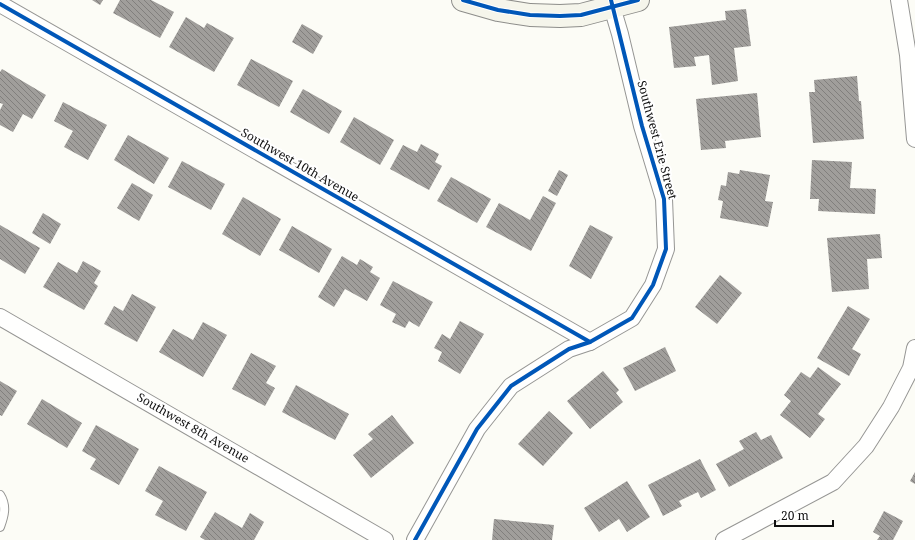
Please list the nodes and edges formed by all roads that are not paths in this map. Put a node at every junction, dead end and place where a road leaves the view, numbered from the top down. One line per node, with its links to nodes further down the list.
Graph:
1 (463, 0): 5 (street)
2 (638, 0): 5 (street)
3 (899, 0): 6 (street)
4 (0, 4): 9 (street, Southwest 10th Avenue)
5 (612, 4): 9 (street, Southwest Erie Street)
6 (911, 55): 7 (street)
7 (915, 139)
8 (0, 317): 13 (street, Southwest 8th Avenue)
9 (590, 342): 14 (street, Southwest Erie Street)
10 (915, 348): 15 (street)
11 (0, 495): 12 (lane)
12 (0, 527)
13 (385, 540)
14 (415, 540)
15 (724, 540)

